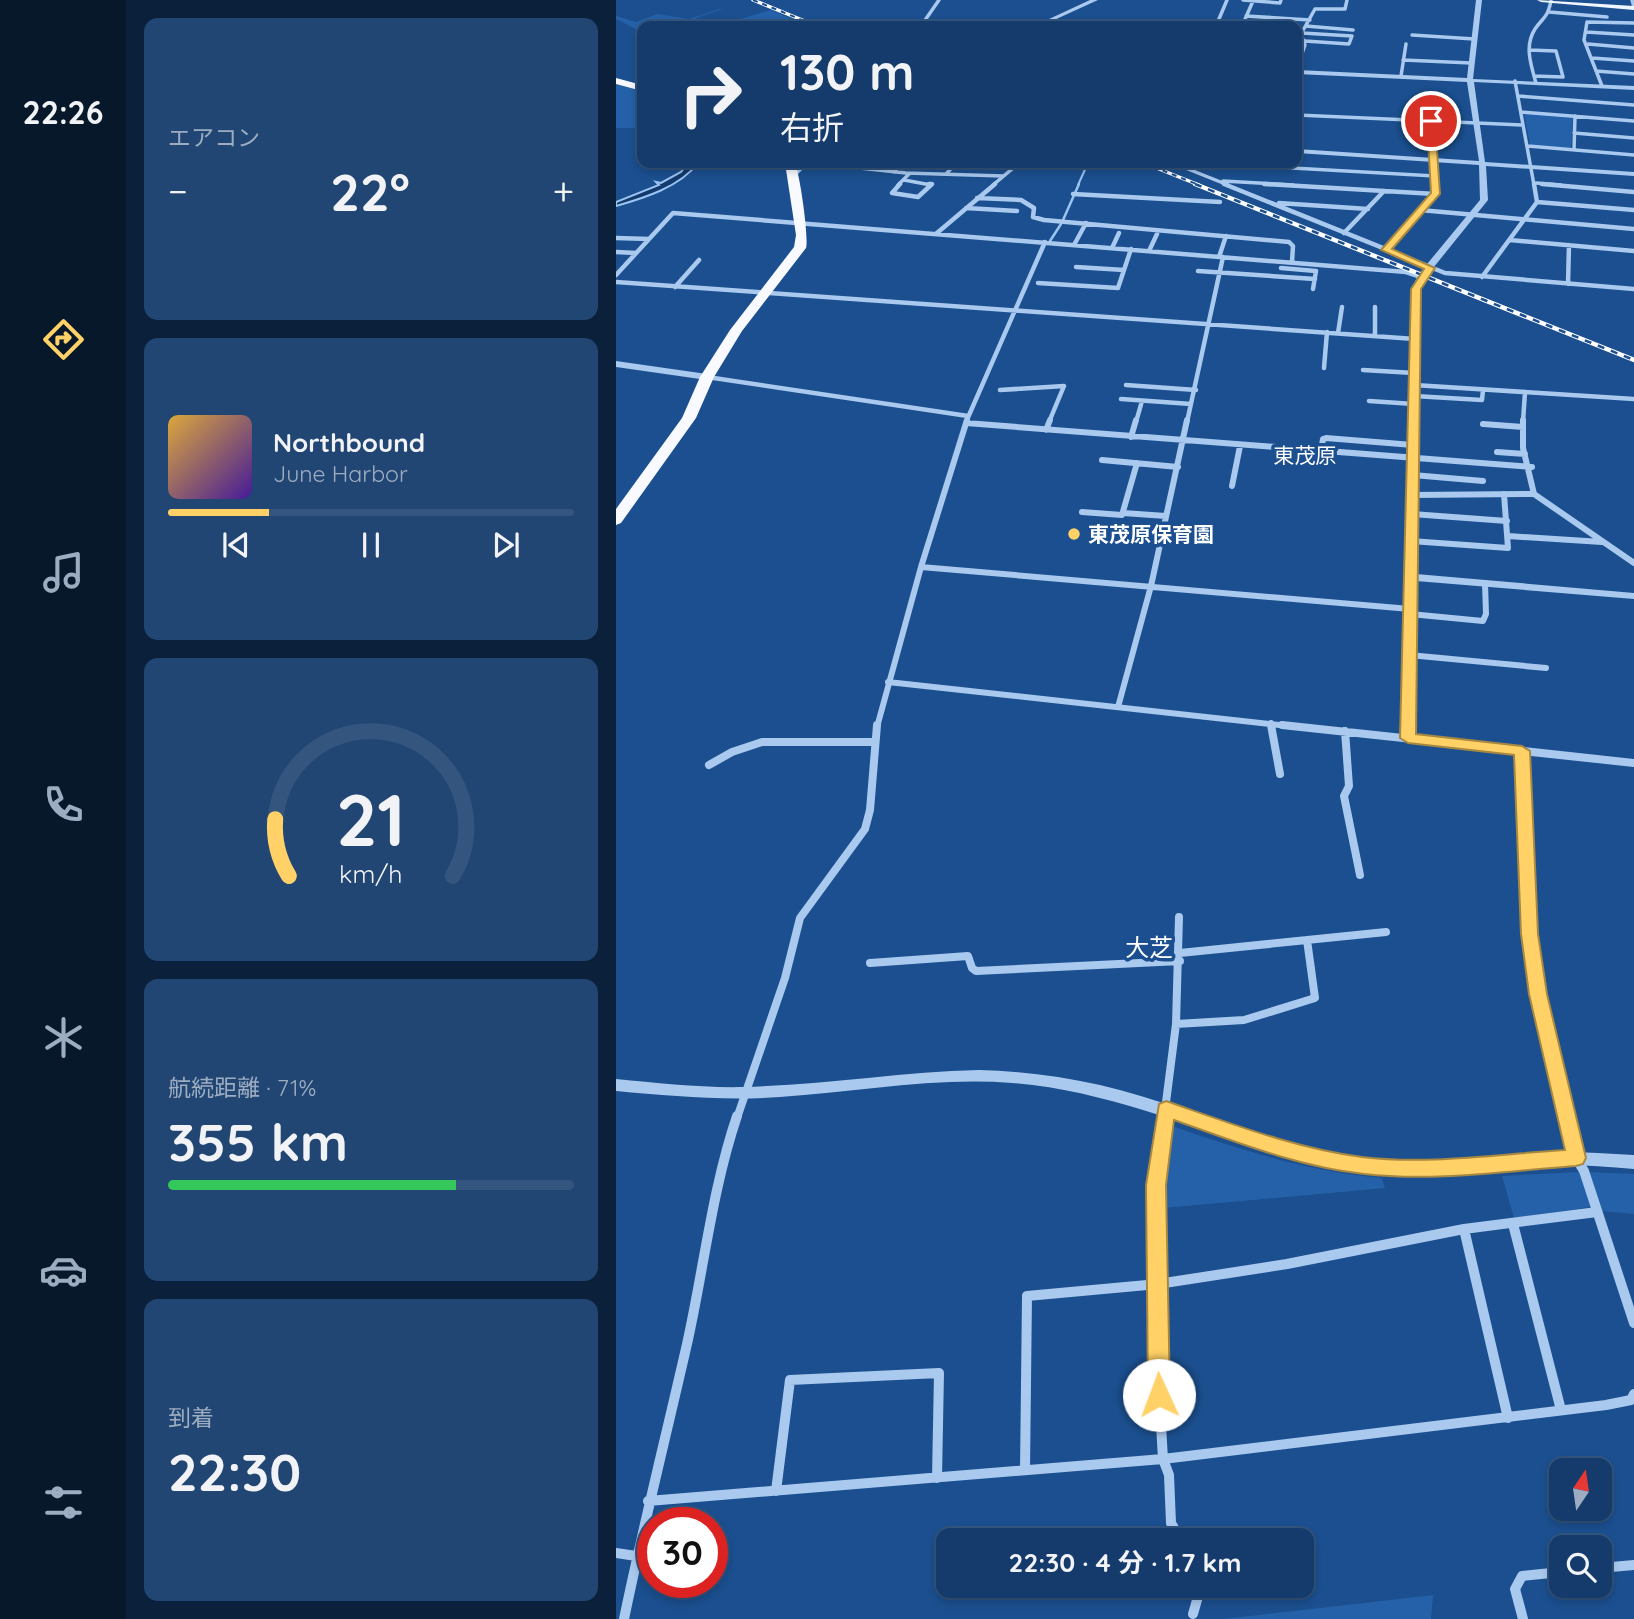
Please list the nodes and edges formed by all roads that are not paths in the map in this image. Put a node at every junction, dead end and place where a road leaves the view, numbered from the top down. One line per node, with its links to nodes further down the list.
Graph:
1 (939, 0): 19 (street)
2 (1095, 0): 20 (street)
3 (1227, 0): 21 (street)
4 (1243, 0): 10 (street)
5 (1281, 0): 10 (street)
6 (1348, 0): 18 (street)
7 (1479, 0): 32 (street)
8 (1541, 0): 11 (main road)
9 (1632, 0): 14 (street)
10 (1253, 1): 16 (street)
11 (1551, 1): 12 (main road); 15 (street)
12 (1568, 1): 13 (main road)
13 (1609, 6): 14 (main road); 17 (street)
14 (1634, 7)
15 (1549, 12): 17 (street); 37 (street)
16 (1246, 16): 18 (street); 22 (street)
17 (1607, 19): 23 (street); 28 (street)
18 (1310, 20): 24 (street)
19 (924, 21)
20 (1048, 21)
21 (1218, 21)
22 (1244, 21)
23 (1634, 23)
24 (1306, 26): 25 (street); 26 (street)
25 (1302, 30)
26 (1353, 30)
27 (1302, 32): 33 (street)
28 (1586, 32): 30 (street); 35 (street)
29 (1412, 35): 32 (street)
30 (1634, 35)
31 (1302, 36): 33 (street)
32 (1474, 39): 42 (street)
33 (1305, 41): 38 (street)
34 (1406, 44): 40 (street)
35 (1588, 44): 36 (street); 39 (street)
36 (1634, 48)
37 (1529, 50): 48 (street); 48 (street)
38 (1302, 52)
39 (1592, 58): 41 (street); 44 (street)
40 (1403, 60): 42 (street); 46 (street)
41 (1634, 61)
42 (1471, 63): 47 (street)
43 (1302, 70): 46 (street)
44 (1596, 71): 45 (street); 51 (street)
45 (1634, 74)
46 (1401, 76): 47 (street)
47 (1470, 79): 50 (street); 61 (street)
48 (1535, 79): 50 (street); 51 (street)
49 (616, 81): 52 (highway)
50 (1515, 81): 54 (street)
51 (1602, 86): 53 (street)
52 (637, 87)
53 (1634, 89)
54 (1518, 96): 55 (street); 56 (street)
55 (1634, 104)
56 (1521, 112): 58 (street); 62 (street)
57 (1302, 115): 59 (street)
58 (1575, 116): 60 (street); 63 (street)
59 (1431, 121): 61 (street); 69 (street)
60 (1634, 121)
61 (1476, 123): 62 (street); 70 (street)
62 (1522, 125): 65 (street)
63 (1574, 133): 64 (street); 66 (street)
64 (1634, 138)
65 (1528, 146): 66 (street); 71 (street)
66 (1574, 150): 68 (street)
67 (1302, 151): 69 (street)
68 (1634, 155)
69 (1433, 159): 70 (street); 85 (street)
70 (1482, 162): 71 (street); 103 (street)
71 (1531, 165): 83 (street); 89 (street)
72 (1302, 167): 85 (street)
73 (867, 168): 80 (street)
74 (898, 168): 80 (street)
75 (952, 168): 82 (street)
76 (1013, 168): 84 (street)
77 (1186, 168): 87 (street)
78 (1270, 168): 88 (street)
79 (793, 169): 105 (highway)
80 (894, 172): 81 (street)
81 (911, 173): 82 (street); 86 (street)
82 (947, 173): 84 (street)
83 (1634, 174)
84 (1003, 176): 94 (street)
85 (1434, 176): 92 (street)
86 (904, 180): 86 (street)
87 (1216, 180): 88 (street); 97 (street)
88 (1266, 183): 90 (street)
89 (1536, 183): 91 (street); 96 (street)
90 (1384, 191): 92 (street); 99 (street)
91 (1634, 192)
92 (1435, 194): 100 (street)
93 (1075, 195): 95 (street)
94 (977, 198): 98 (street); 106 (street)
95 (1220, 202)
96 (1537, 202): 101 (street); 104 (street)
97 (1271, 203): 99 (street); 110 (street)
98 (966, 208): 102 (street); 108 (street)
99 (1368, 209): 110 (street)
100 (1420, 210): 103 (street); 121 (street)
101 (1634, 210)
102 (1017, 211)
103 (1474, 215): 104 (street); 131 (street)
104 (1526, 219): 107 (street); 115 (street)
105 (799, 223): 108 (street); 114 (street); 146 (highway)
106 (1086, 223): 112 (street); 117 (street)
107 (1634, 229)
108 (937, 233): 116 (street)
109 (1119, 233): 119 (street)
110 (1343, 233): 121 (street)
111 (1157, 234): 122 (street)
112 (1226, 236): 126 (street); 128 (street)
113 (616, 238): 114 (street)
114 (649, 239): 125 (street)
115 (1510, 240): 118 (street); 138 (street)
116 (1045, 242): 117 (street); 149 (street)
117 (1074, 245): 119 (street)
118 (1569, 245): 123 (street); 142 (street)
119 (1112, 248): 120 (street)
120 (1131, 249): 122 (street); 132 (street)
121 (1386, 250): 131 (street)
122 (1149, 251): 126 (street)
123 (1634, 251)
124 (616, 252): 125 (street)
125 (636, 253): 135 (street)
126 (1221, 257): 129 (street); 134 (street)
127 (699, 260): 143 (street)
128 (1292, 262): 129 (street); 137 (street)
129 (1282, 264): 136 (street); 139 (street)
130 (1076, 267): 132 (street)
131 (1430, 268): 137 (street); 138 (street)
132 (1124, 270): 141 (street)
133 (1198, 271): 134 (street)
134 (1221, 272): 136 (street); 150 (street)
135 (616, 275)
136 (1279, 276): 139 (street)
137 (1421, 277): 154 (street)
138 (1482, 277): 142 (street)
139 (1315, 279): 144 (street)
140 (616, 282): 143 (street)
141 (1038, 282)
142 (1568, 284): 145 (street)
143 (675, 287): 146 (street)
144 (1313, 289)
145 (1634, 289)
146 (766, 294): 149 (street); 159 (highway)
147 (1342, 307): 152 (street)
148 (1375, 307): 153 (street)
149 (1015, 310): 150 (street); 172 (street)
150 (1210, 324): 151 (street); 163 (street)
151 (1327, 332): 152 (street); 156 (street)
152 (1338, 333): 153 (street)
153 (1375, 336): 154 (street)
154 (1415, 339): 158 (street)
155 (616, 364): 159 (street)
156 (1324, 368)
157 (1363, 370): 158 (street)
158 (1414, 373): 160 (street)
159 (707, 377): 172 (street); 198 (highway)
160 (1414, 384): 164 (street); 168 (street)
161 (1126, 385): 163 (street)
162 (1000, 390): 175 (street)
163 (1196, 390): 171 (street)
164 (1483, 390): 165 (street); 168 (street)
165 (1525, 392): 167 (street); 174 (street)
166 (1121, 398): 169 (street)
167 (1634, 399)
168 (1414, 400): 170 (street); 178 (street)
169 (1142, 401): 171 (street); 176 (street)
170 (1369, 401)
171 (1191, 404): 177 (street)
172 (967, 420): 175 (street); 204 (street)
173 (1483, 424): 174 (street)
174 (1523, 427): 182 (street)
175 (1046, 430): 176 (street)
176 (1131, 437): 177 (street)
177 (1184, 441): 179 (street); 186 (street)
178 (1413, 445): 180 (street); 183 (street)
179 (1240, 446): 180 (street); 190 (street)
180 (1321, 451): 183 (street)
181 (1497, 452): 182 (street)
182 (1525, 454): 187 (street)
183 (1413, 458): 187 (street); 188 (street)
184 (1102, 460): 185 (street)
185 (1137, 463): 186 (street); 195 (street)
186 (1178, 467): 197 (street)
187 (1532, 467): 192 (street)
188 (1413, 475): 189 (street); 193 (street)
189 (1483, 481)
190 (1232, 486)
191 (1504, 494): 192 (street); 193 (street); 199 (street)
192 (1534, 494): 202 (street)
193 (1412, 495): 196 (street)
194 (1082, 512): 195 (street)
195 (1123, 513): 197 (street)
196 (1412, 514): 199 (street); 201 (street)
197 (1166, 516): 207 (street)
198 (616, 520)
199 (1507, 521): 200 (street)
200 (1508, 536): 201 (street); 202 (street)
201 (1411, 541): 205 (street)
202 (1603, 542): 203 (street)
203 (1634, 563)
204 (921, 567): 207 (street); 212 (street)
205 (1411, 577): 206 (street); 209 (street)
206 (1485, 583): 208 (street); 209 (street)
207 (1151, 586): 209 (street); 213 (street)
208 (1634, 596)
209 (1410, 611): 210 (street)
210 (1409, 655): 211 (street); 216 (street)
211 (1546, 668)
212 (888, 682): 213 (street); 217 (street)
213 (1118, 707): 214 (street)
214 (1271, 723): 215 (street); 221 (street)
215 (1345, 732): 216 (street); 222 (street)
216 (1408, 738): 218 (street)
217 (875, 742): 220 (street); 230 (street)
218 (1522, 751): 219 (street); 232 (street)
219 (1634, 763)
220 (709, 765)
221 (1280, 774)
222 (1360, 874)
223 (1180, 917): 226 (street)
224 (1386, 932): 225 (street)
225 (1307, 940): 226 (street); 228 (street)
226 (1180, 957): 227 (street); 228 (street)
227 (870, 963)
228 (1176, 1024): 231 (street)
229 (616, 1085): 230 (street)
230 (746, 1094): 231 (street); 246 (street)
231 (1166, 1109): 232 (street); 237 (street)
232 (1576, 1158): 233 (street); 234 (street)
233 (1634, 1163)
234 (1597, 1212): 235 (street); 238 (street)
235 (1513, 1224): 236 (street); 240 (street)
236 (1464, 1229): 237 (street); 241 (street)
237 (1158, 1284): 242 (street); 243 (street)
238 (1634, 1324)
239 (1633, 1399): 240 (street)
240 (1561, 1410): 241 (street)
241 (1508, 1418): 242 (street)
242 (1163, 1459): 243 (street); 247 (street)
243 (1025, 1470): 244 (street)
244 (937, 1478): 245 (street); 245 (street)
245 (776, 1491): 246 (street)
246 (648, 1501): 249 (street)
247 (1174, 1528)
248 (616, 1553): 249 (street)
249 (636, 1556): 255 (street)
250 (1634, 1565): 251 (street)
251 (1612, 1567)
252 (1549, 1573): 256 (street)
253 (1198, 1598): 254 (street)
254 (1193, 1614)
255 (624, 1619)
256 (1522, 1619)

